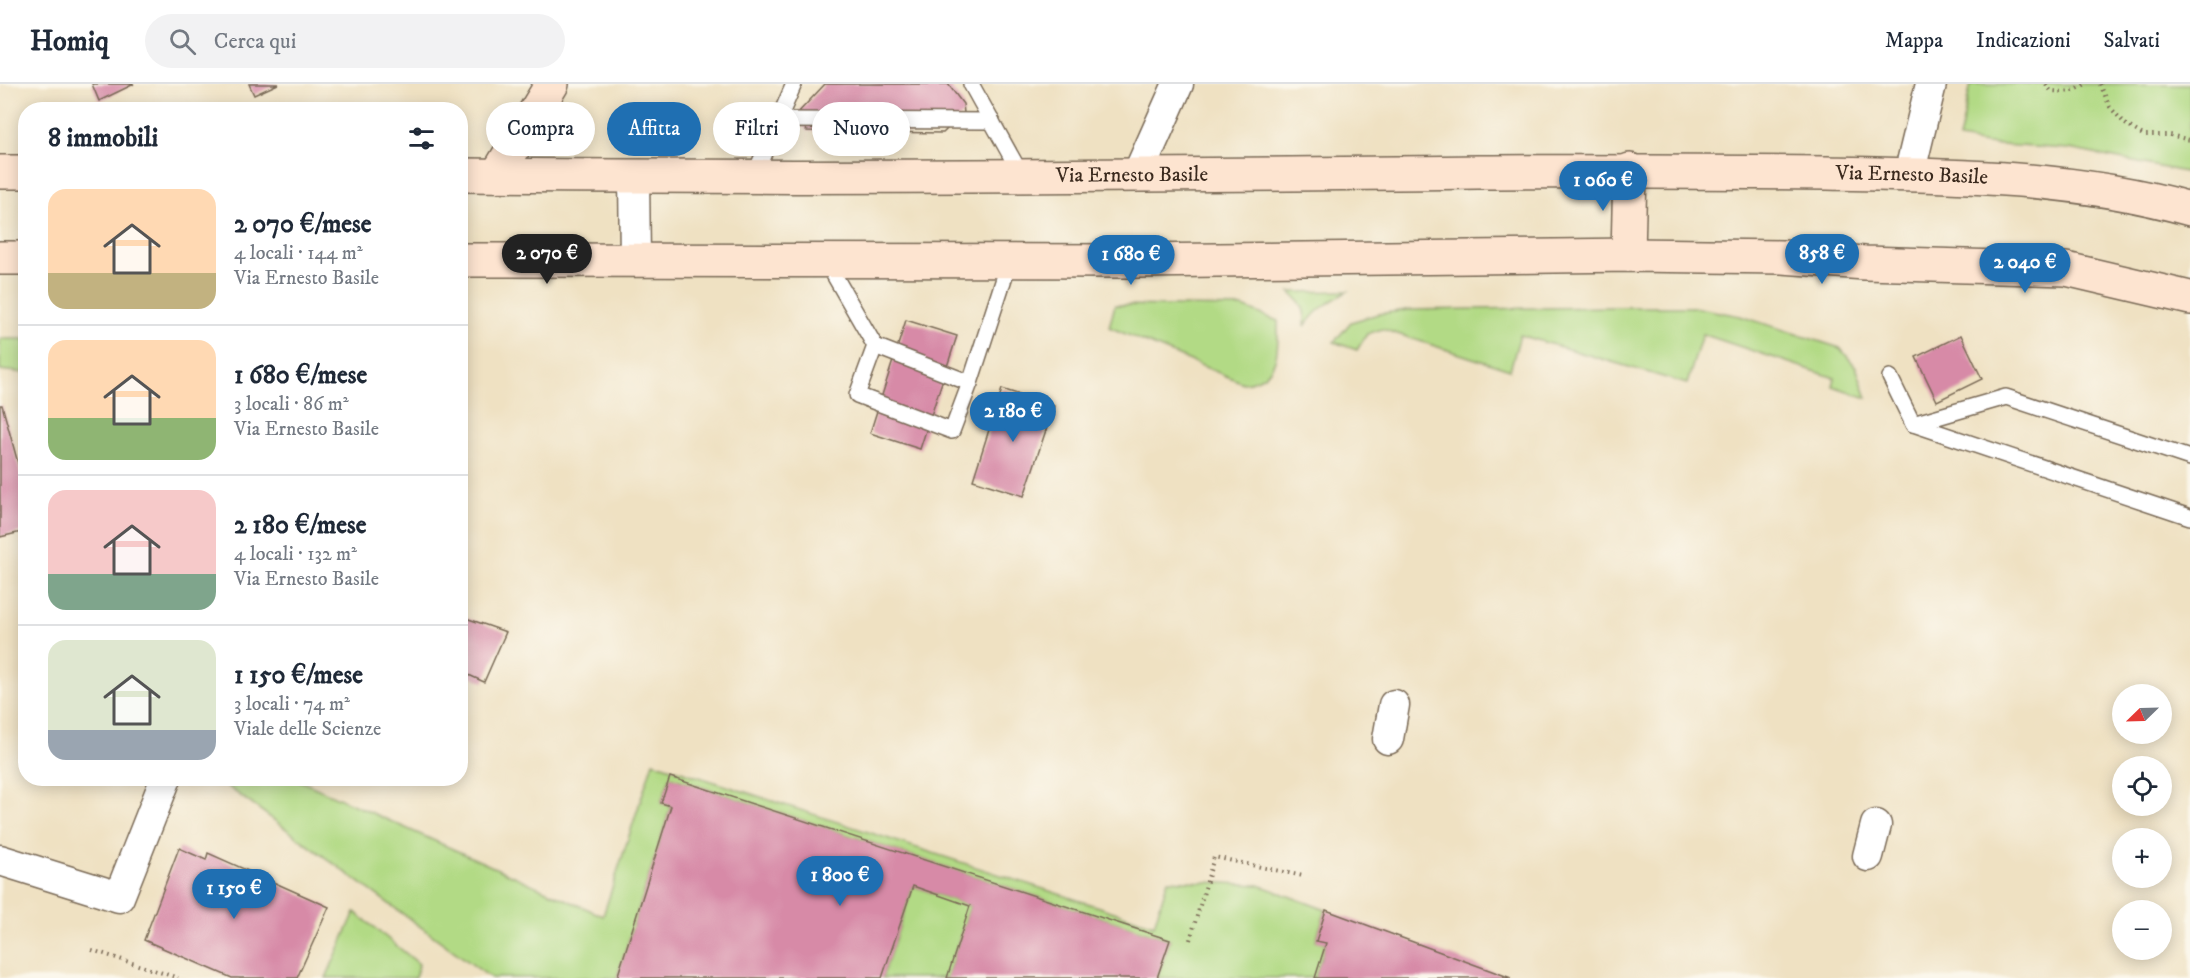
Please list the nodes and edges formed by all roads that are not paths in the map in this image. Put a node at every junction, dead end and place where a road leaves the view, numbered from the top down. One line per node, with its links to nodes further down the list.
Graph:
1 (552, 84): 14 (main road)
2 (794, 84): 6 (lane)
3 (971, 84): 8 (lane)
4 (1178, 84): 19 (street)
5 (1931, 84): 15 (street)
6 (786, 102)
7 (800, 120): 8 (lane)
8 (992, 121): 18 (lane)
9 (763, 156): 17 (lane)
10 (1630, 170): 15 (main road, Via Ernesto Basile); 19 (main road, Via Ernesto Basile); 21 (main road)
11 (0, 172): 12 (main road)
12 (18, 172)
13 (468, 175): 14 (main road, Via Ernesto Basile)
14 (497, 175): 16 (main road, Via Ernesto Basile)
15 (1909, 175): 20 (main road, Via Ernesto Basile)
16 (634, 176): 17 (main road, Via Ernesto Basile); 25 (street)
17 (754, 176): 18 (main road, Via Ernesto Basile)
18 (1022, 176): 19 (main road, Via Ernesto Basile)
19 (1137, 176)
20 (2190, 209)
21 (1628, 255): 26 (main road); 28 (main road)
22 (0, 258): 23 (main road)
23 (18, 258)
24 (468, 260): 25 (main road)
25 (634, 260): 27 (main road)
26 (1010, 260): 27 (main road); 31 (lane)
27 (826, 261): 29 (lane)
28 (2190, 298)
29 (875, 346): 31 (lane); 31 (lane)
30 (1890, 377): 32 (lane)
31 (970, 382)
32 (1913, 424): 33 (lane); 34 (lane)
33 (2190, 458)
34 (2190, 517)
35 (1394, 705): 36 (street)
36 (1388, 739)
37 (163, 786): 40 (street)
38 (1876, 825): 39 (street)
39 (1868, 856)
40 (0, 860)

